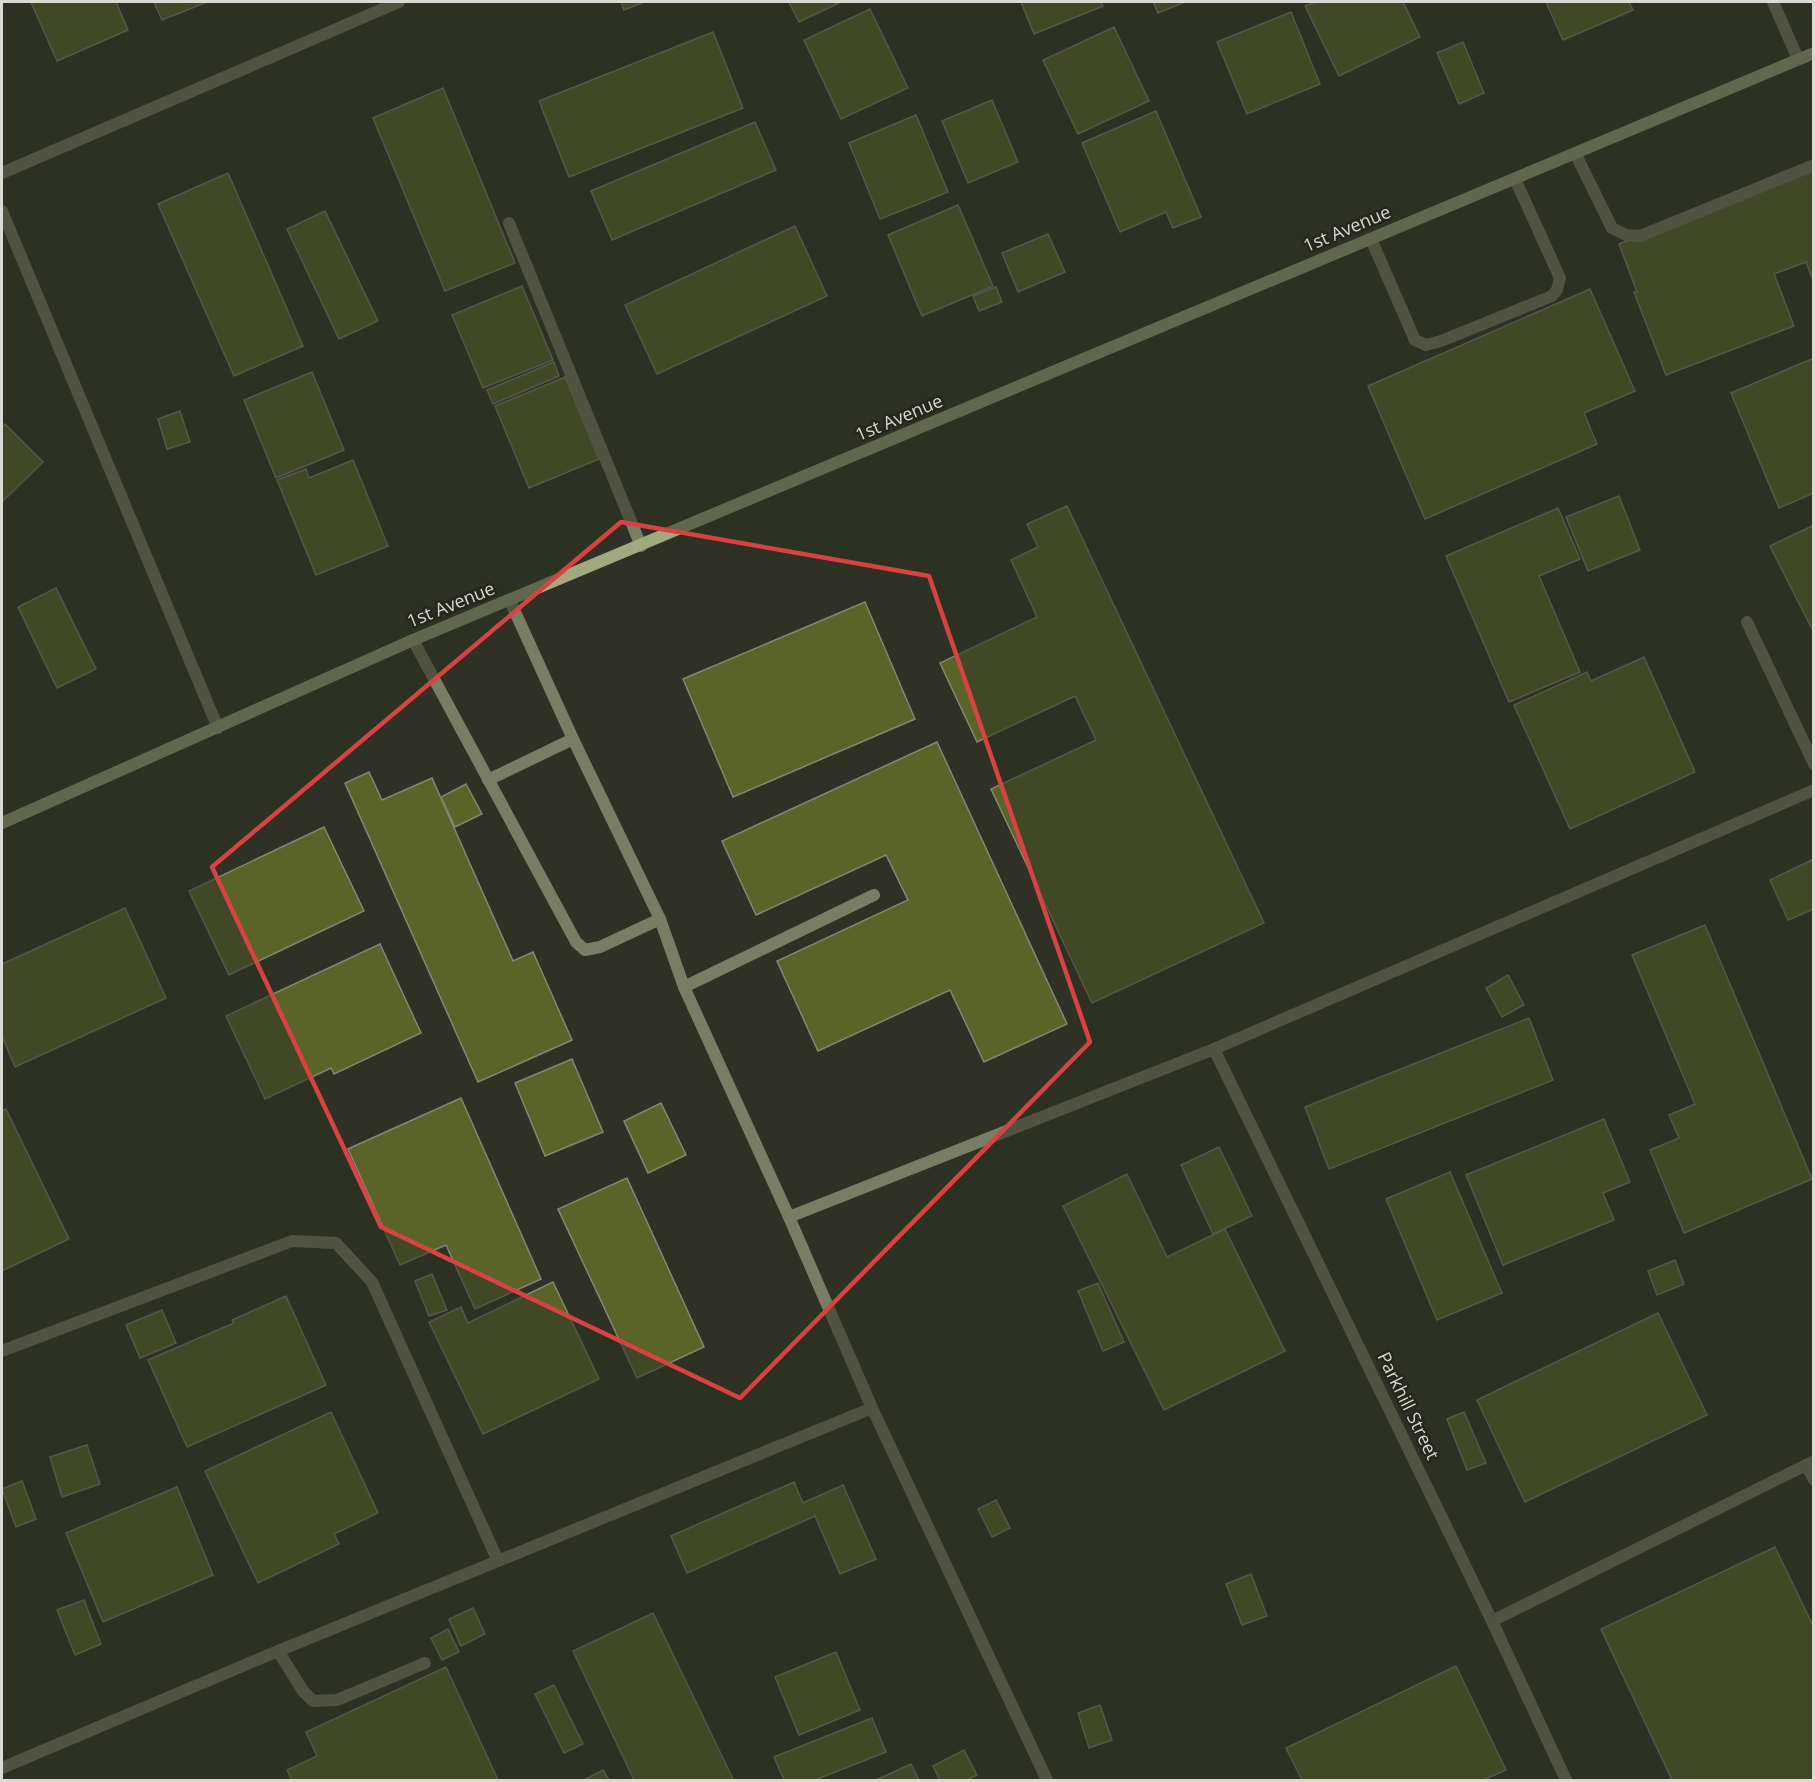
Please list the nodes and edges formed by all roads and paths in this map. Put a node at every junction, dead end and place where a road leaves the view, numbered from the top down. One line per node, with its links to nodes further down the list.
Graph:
1 (399, 2): 7 (street)
2 (1773, 2): 4 (street)
3 (1814, 53): 4 (street, 1st Avenue)
4 (1798, 59): 5 (street, 1st Avenue)
5 (1575, 153): 6 (street); 8 (street, 1st Avenue)
6 (1814, 165)
7 (2, 173)
8 (1515, 179): 11 (street, 1st Avenue); 11 (street)
9 (2, 211): 16 (street)
10 (509, 223): 12 (street)
11 (1371, 239): 12 (street, 1st Avenue)
12 (641, 546): 13 (street, 1st Avenue)
13 (510, 601): 15 (street, 1st Avenue); 17 (street)
14 (1747, 622): 18 (street)
15 (413, 640): 16 (street, 1st Avenue); 19 (street)
16 (218, 728): 21 (street, 1st Avenue)
17 (573, 740): 19 (street); 23 (street)
18 (1814, 764)
19 (488, 780): 23 (street)
20 (1814, 790): 25 (street)
21 (2, 823)
22 (874, 895): 24 (street)
23 (660, 919): 24 (street)
24 (684, 987): 26 (street)
25 (1214, 1049): 26 (street); 32 (street, Parkhill Street)
26 (789, 1217): 28 (street)
27 (2, 1351): 31 (street)
28 (872, 1408): 31 (street); 36 (street)
29 (1810, 1463): 30 (street); 32 (street)
30 (1814, 1480)
31 (498, 1561): 33 (street)
32 (1492, 1621): 37 (street, Parkhill Street)
33 (278, 1651): 34 (street); 35 (street)
34 (425, 1663)
35 (2, 1768)
36 (1047, 1780)
37 (1566, 1780)

